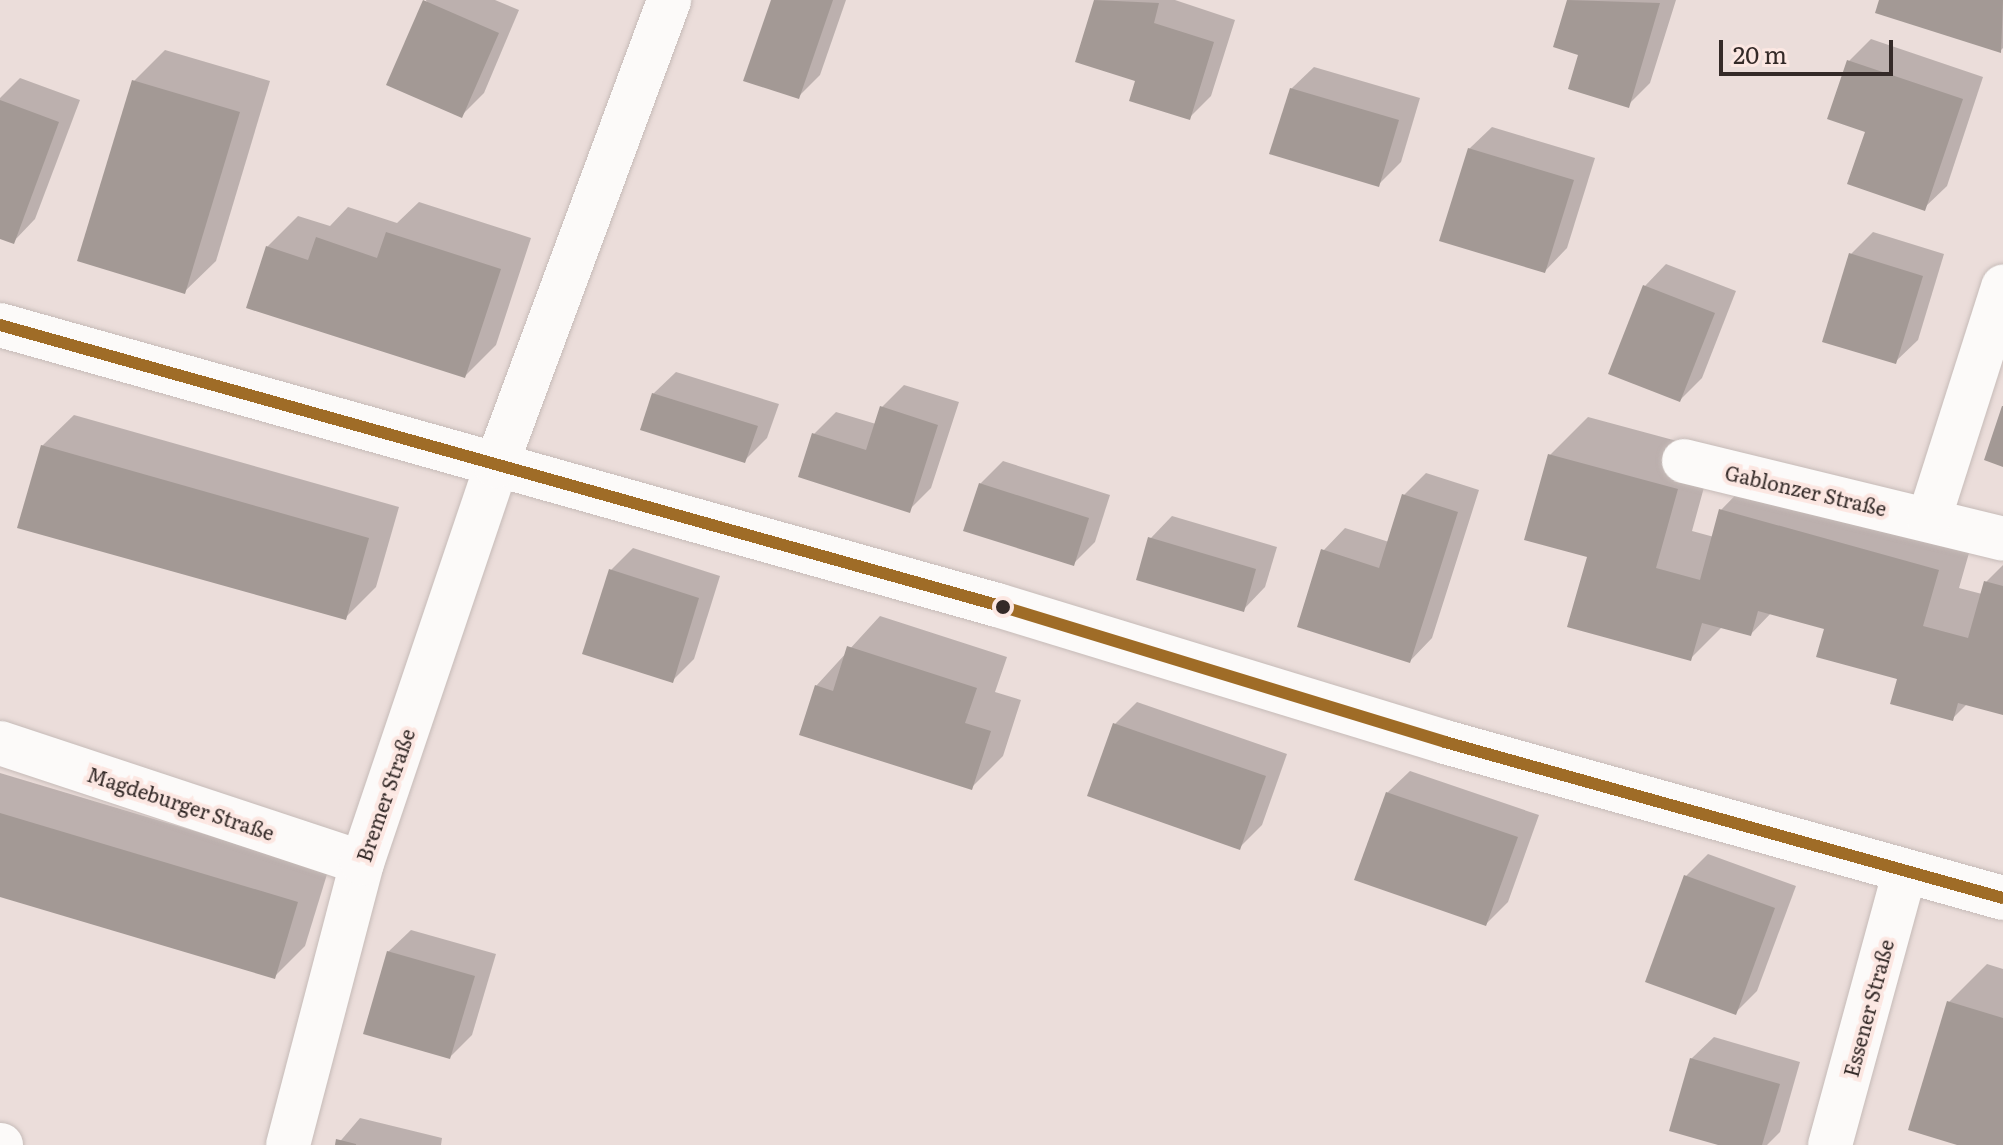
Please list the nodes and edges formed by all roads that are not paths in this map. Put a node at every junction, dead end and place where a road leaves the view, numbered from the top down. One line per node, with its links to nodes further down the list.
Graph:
1 (669, 0): 5 (street, Bremer Straße)
2 (2003, 287): 6 (street)
3 (0, 325): 5 (street)
4 (1684, 461): 6 (street, Gablonzer Straße)
5 (496, 466): 9 (street, Bremer Straße); 10 (street)
6 (1929, 519): 7 (street, Gablonzer Straße)
7 (2003, 539)
8 (0, 743): 9 (street, Magdeburger Straße)
9 (362, 863): 12 (street, Bremer Straße)
10 (1905, 871): 11 (street); 13 (street, Essener Straße)
11 (2003, 898)
12 (288, 1145)
13 (1830, 1145)

